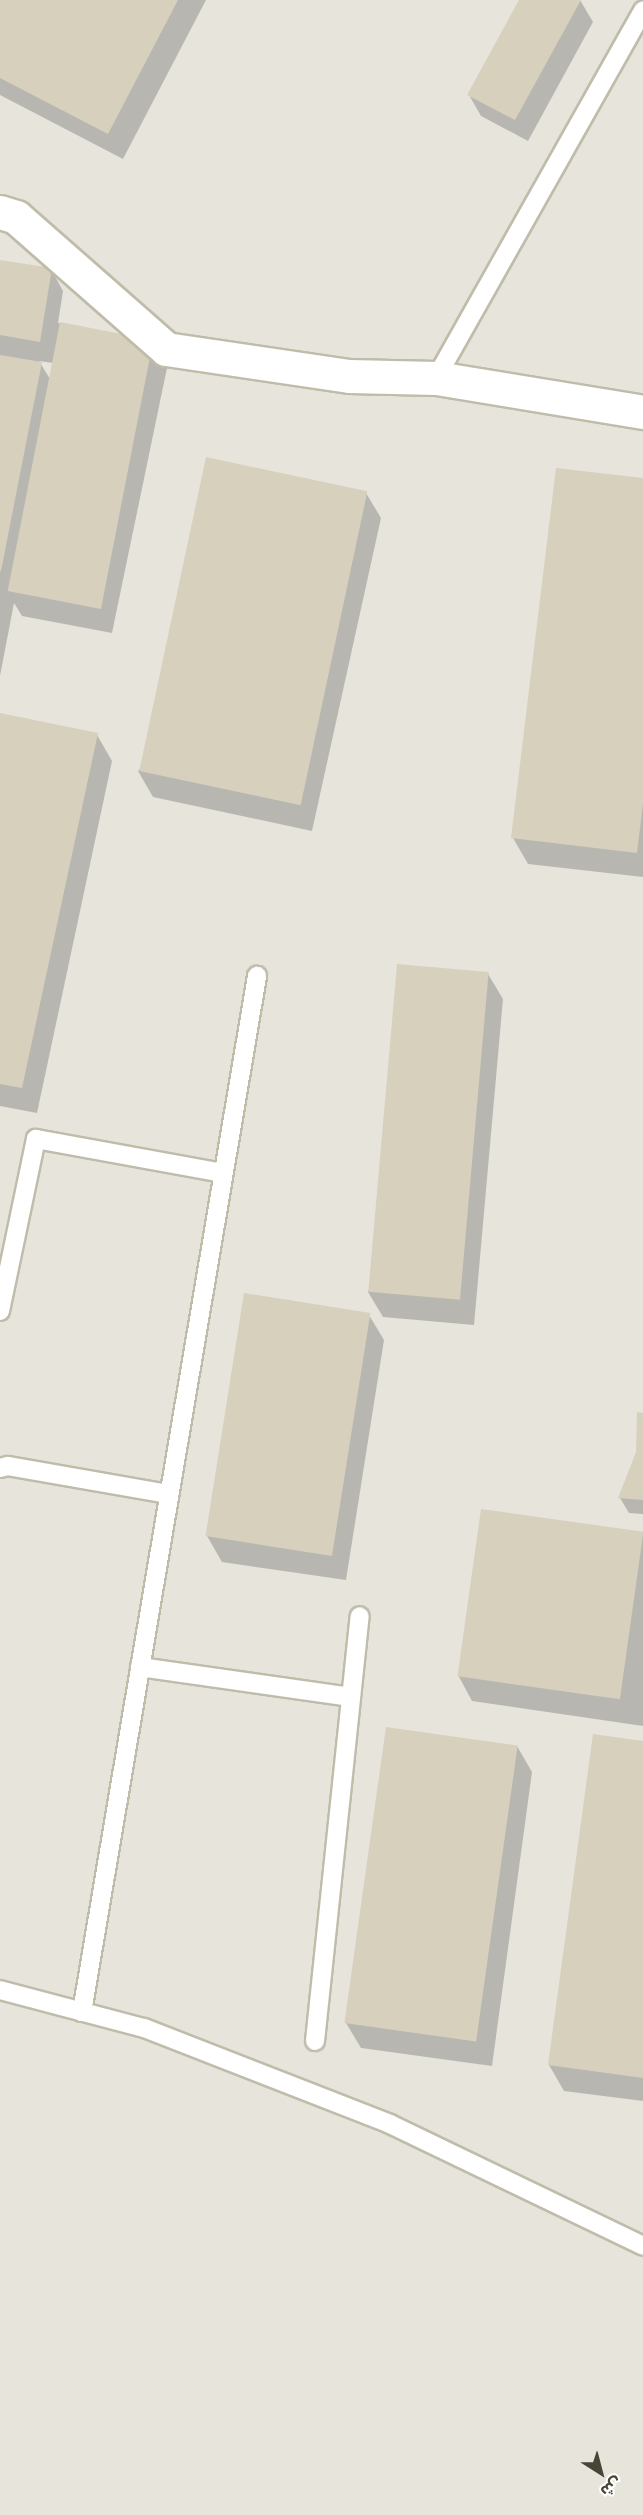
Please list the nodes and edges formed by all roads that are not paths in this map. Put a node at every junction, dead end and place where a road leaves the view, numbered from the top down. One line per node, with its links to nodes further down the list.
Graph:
1 (643, 10): 3 (lane)
2 (0, 212): 3 (street)
3 (436, 378): 4 (street)
4 (643, 412)
5 (256, 976): 6 (lane)
6 (223, 1173): 7 (lane); 9 (lane)
7 (0, 1311)
8 (0, 1468): 9 (lane)
9 (169, 1494): 11 (lane)
10 (360, 1616): 12 (lane)
11 (140, 1667): 12 (lane); 14 (lane)
12 (351, 1697): 15 (lane)
13 (0, 1990): 14 (lane)
14 (82, 2012): 16 (lane)
15 (315, 2041)
16 (643, 2246)

